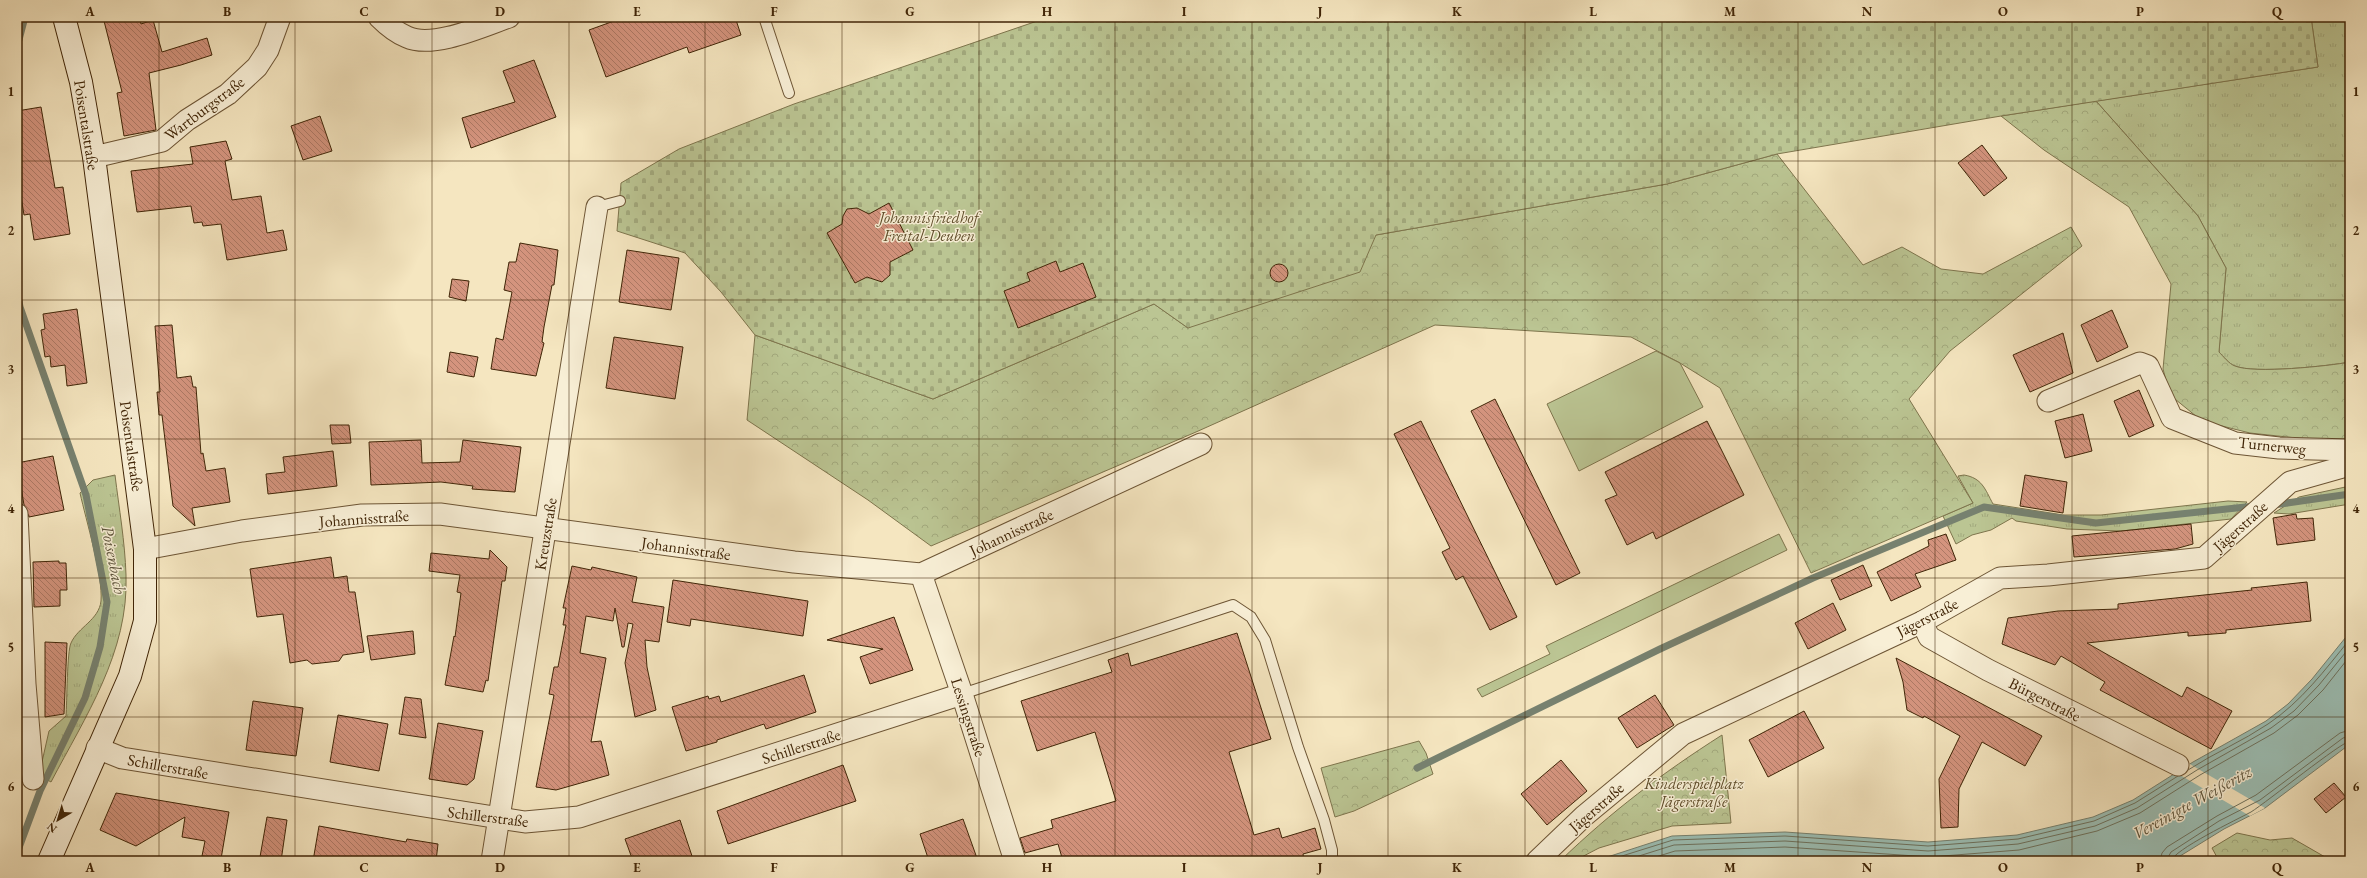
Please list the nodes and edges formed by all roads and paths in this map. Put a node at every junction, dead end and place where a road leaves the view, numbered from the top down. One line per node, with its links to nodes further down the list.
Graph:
1 (64, 17): 7 (main road, Poisentalstraße)
2 (280, 17): 7 (street, Wartburgstraße)
3 (379, 17): 4 (street)
4 (509, 17)
5 (764, 17): 6 (lane)
6 (790, 93)
7 (94, 156): 16 (main road, Poisentalstraße)
8 (620, 201): 9 (lane)
9 (597, 207): 15 (street, Kreuzstraße)
10 (2048, 401): 12 (street, Turnerweg)
11 (1201, 444): 17 (street, Johannisstraße)
12 (2350, 450)
13 (2350, 465): 18 (street, Jägerstraße)
14 (17, 514): 22 (street)
15 (546, 529): 16 (street, Johannisstraße); 17 (street, Johannisstraße); 23 (street, Kreuzstraße)
16 (145, 549): 20 (main road, Poisentalstraße)
17 (921, 574): 19 (street, Lessingstraße)
18 (1922, 622): 21 (street, Bürgerstraße); 28 (street, Jägerstraße)
19 (962, 694): 23 (street, Schillerstraße); 26 (street, Lessingstraße); 27 (lane)
20 (97, 748): 23 (street, Schillerstraße); 24 (main road, Poisentalstraße)
21 (2178, 765)
22 (33, 779)
23 (498, 818): 25 (street, Kreuzstraße)
24 (49, 861)
25 (492, 861)
26 (1014, 861)
27 (1332, 861)
28 (1537, 861)

